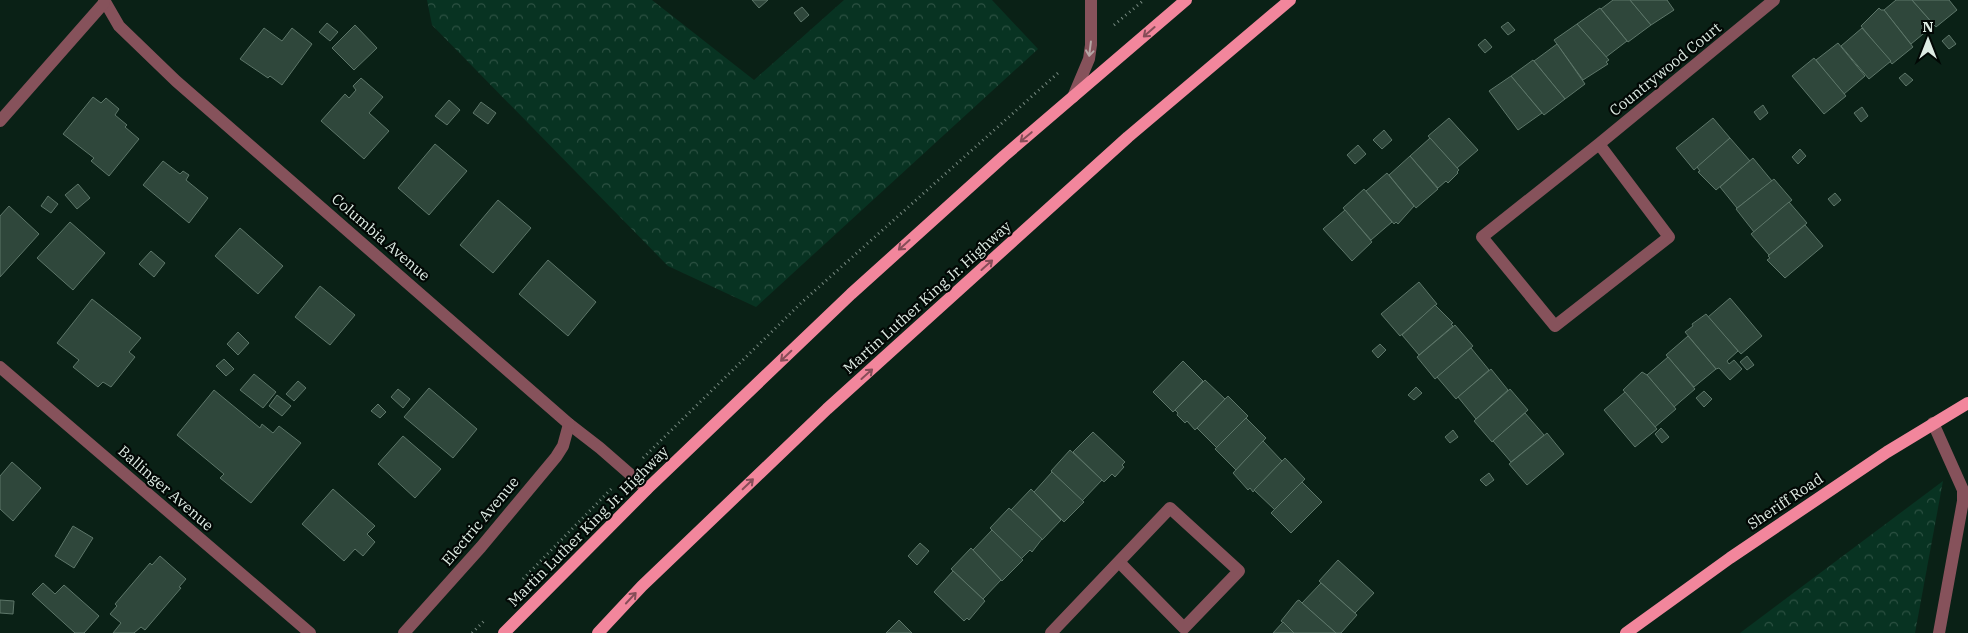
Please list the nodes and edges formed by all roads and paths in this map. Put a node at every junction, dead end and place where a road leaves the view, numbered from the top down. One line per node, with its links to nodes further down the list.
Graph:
1 (1091, 0): 9 (street, one-way to 9)
2 (1144, 0): 7 (path)
3 (1186, 0): 9 (main road, Martin Luther King Jr. Highway, one-way to 9)
4 (1290, 0): 22 (main road, Martin Luther King Jr. Highway, one-way to 4)
5 (1774, 0): 11 (street, Countrywood Court)
6 (104, 1): 10 (street); 16 (street, Columbia Avenue)
7 (1112, 27)
8 (1031, 95): 13 (path)
9 (1073, 97): 17 (main road, Martin Luther King Jr. Highway, one-way to 17)
10 (0, 121)
11 (1599, 144): 11 (street, Countrywood Court)
12 (0, 367): 19 (street, Ballinger Avenue)
13 (712, 389)
14 (1968, 403): 15 (main road, Sheriff Road)
15 (1933, 423): 24 (main road, Sheriff Road); 25 (street)
16 (569, 424): 17 (street, Columbia Avenue); 20 (street, Electric Avenue)
17 (647, 490): 21 (main road, Martin Luther King Jr. Highway)
18 (1119, 562): 18 (street); 23 (street)
19 (310, 633)
20 (404, 633)
21 (504, 633)
22 (598, 633)
23 (1051, 633)
24 (1626, 633)
25 (1939, 633)

